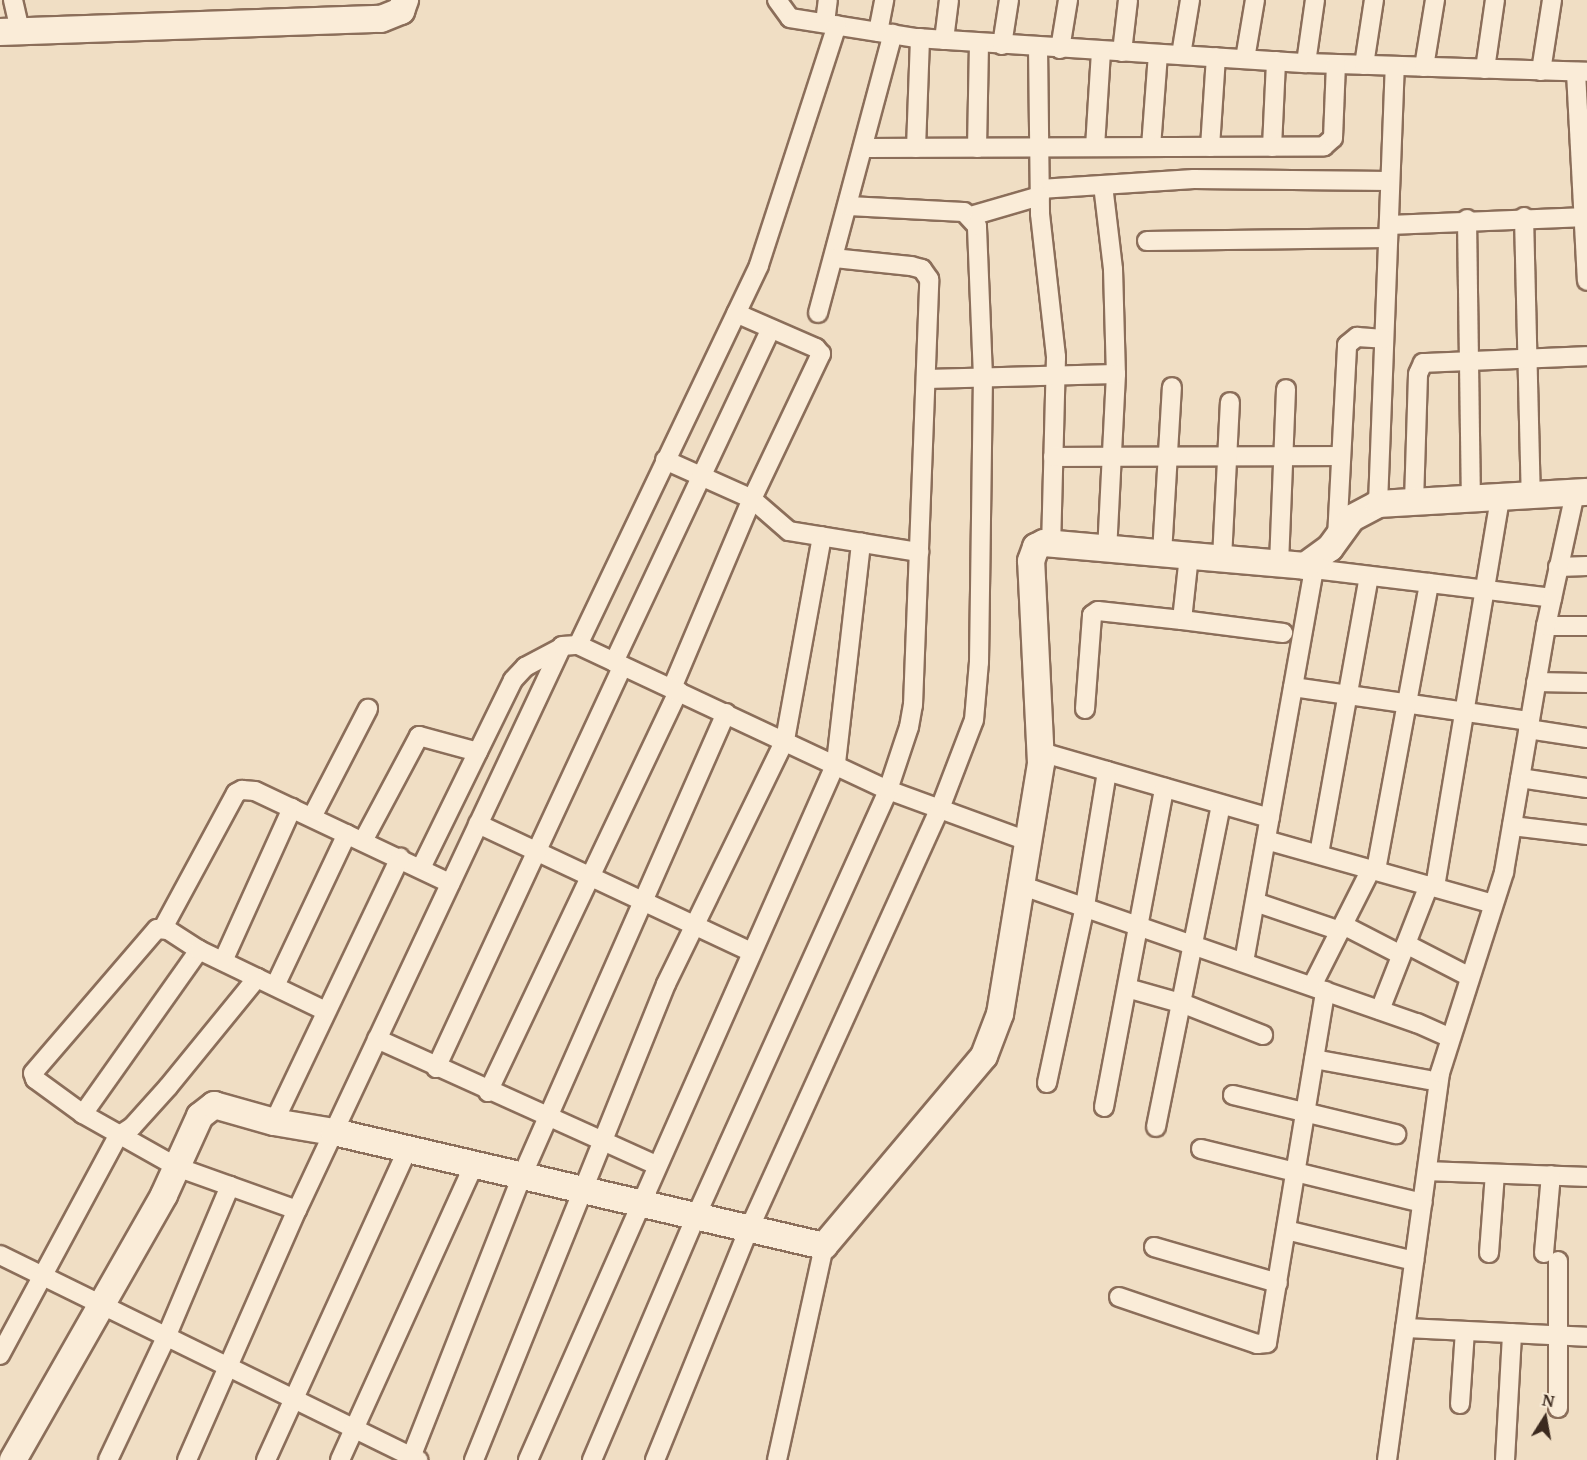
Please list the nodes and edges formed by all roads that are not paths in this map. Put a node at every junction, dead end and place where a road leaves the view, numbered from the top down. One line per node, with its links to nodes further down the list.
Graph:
1 (13, 0): 18 (street)
2 (777, 0): 17 (street)
3 (828, 0): 17 (street)
4 (884, 0): 19 (street)
5 (949, 0): 21 (street)
6 (1009, 0): 23 (street)
7 (1068, 0): 25 (street)
8 (1128, 0): 27 (street)
9 (1190, 0): 29 (street)
10 (1255, 0): 31 (street)
11 (1315, 0): 33 (street)
12 (1374, 0): 35 (street)
13 (1435, 0): 37 (street)
14 (1495, 0): 38 (street)
15 (1552, 0): 39 (street)
16 (403, 6): 18 (street)
17 (831, 24): 19 (street); 61 (street)
18 (10, 31)
19 (886, 33): 20 (street); 45 (street)
20 (920, 38): 21 (street); 46 (street)
21 (944, 40): 22 (street)
22 (979, 43): 23 (street); 47 (street)
23 (1002, 45): 24 (street)
24 (1038, 47): 25 (street); 48 (street)
25 (1060, 49): 26 (street)
26 (1101, 51): 27 (street); 41 (street)
27 (1122, 52): 28 (street)
28 (1158, 54): 29 (street); 42 (street)
29 (1181, 55): 30 (street)
30 (1216, 57): 31 (street); 43 (street)
31 (1245, 59): 32 (street)
32 (1276, 61): 33 (street); 44 (street)
33 (1306, 63): 34 (street)
34 (1336, 64): 35 (street); 44 (street)
35 (1364, 65): 36 (street)
36 (1395, 66): 37 (street); 49 (street)
37 (1424, 67): 38 (street)
38 (1485, 69): 39 (street)
39 (1542, 71): 40 (street)
40 (1582, 72): 55 (street)
41 (1095, 147): 42 (street); 48 (street)
42 (1151, 147): 43 (street)
43 (1210, 147): 44 (street)
44 (1272, 147)
45 (865, 148): 46 (street); 52 (street)
46 (916, 148): 47 (street)
47 (977, 148): 48 (street)
48 (1040, 148): 51 (street)
49 (1390, 181): 50 (street); 57 (street)
50 (1103, 185): 51 (street); 68 (street)
51 (1040, 193): 53 (street); 69 (street)
52 (848, 206): 53 (street); 59 (street)
53 (971, 216): 70 (street)
54 (1524, 217): 55 (street); 56 (street); 66 (street)
55 (1586, 217): 60 (street)
56 (1467, 219): 57 (street); 67 (street)
57 (1388, 232): 58 (street); 64 (street)
58 (1147, 241)
59 (834, 258): 62 (street); 71 (street)
60 (1587, 281)
61 (736, 313): 63 (street); 81 (street)
62 (818, 313)
63 (770, 331): 82 (street); 86 (street)
64 (1384, 339): 75 (street); 89 (street)
65 (1587, 356): 66 (street)
66 (1530, 358): 67 (street); 84 (street)
67 (1469, 361): 87 (street); 88 (street)
68 (1116, 374): 69 (street); 78 (street)
69 (1055, 375): 70 (street); 76 (street)
70 (982, 376): 71 (street); 137 (street)
71 (926, 379): 95 (street)
72 (1172, 387): 79 (street)
73 (1286, 389): 77 (street)
74 (1230, 402): 80 (street)
75 (1339, 456): 77 (street); 91 (street)
76 (1053, 457): 78 (street); 93 (street)
77 (1283, 457): 80 (street); 99 (street)
78 (1113, 458): 79 (street); 94 (street)
79 (1168, 458): 80 (street); 96 (street)
80 (1228, 458): 98 (street)
81 (665, 460): 82 (street); 111 (street)
82 (702, 477): 86 (street); 113 (street)
83 (1581, 493): 84 (street); 102 (street)
84 (1531, 496): 85 (street)
85 (1500, 497): 87 (street); 105 (street)
86 (752, 499): 90 (street); 117 (street)
87 (1471, 499): 88 (street)
88 (1414, 502): 89 (street)
89 (1378, 504): 91 (street)
90 (822, 536): 92 (street); 126 (street)
91 (1337, 538): 100 (street)
92 (861, 542): 95 (street); 129 (street)
93 (1052, 544): 94 (street); 128 (street)
94 (1107, 549): 96 (street)
95 (919, 552): 134 (street)
96 (1162, 554): 97 (street)
97 (1189, 556): 98 (street); 107 (street)
98 (1222, 559): 99 (street)
99 (1279, 564): 100 (street)
100 (1315, 564): 103 (street); 116 (street)
101 (1587, 566): 102 (street)
102 (1558, 567): 106 (street)
103 (1370, 576): 104 (street); 118 (street)
104 (1429, 583): 105 (street); 119 (street)
105 (1486, 590): 106 (street); 122 (street)
106 (1552, 598): 108 (street)
107 (1182, 620): 110 (street); 121 (street)
108 (1546, 626): 109 (street); 114 (street)
109 (1587, 626)
110 (1283, 633)
111 (578, 645): 112 (street); 113 (street)
112 (559, 649): 127 (street); 140 (street)
113 (619, 664): 117 (street); 146 (street)
114 (1536, 682): 115 (street); 124 (street)
115 (1587, 683)
116 (1293, 687): 118 (street); 139 (street)
117 (675, 690): 123 (street); 151 (street)
118 (1348, 697): 119 (street); 147 (street)
119 (1405, 706): 122 (street); 150 (street)
120 (368, 709): 138 (street)
121 (1085, 709)
122 (1465, 711): 124 (street); 154 (street)
123 (726, 713): 126 (street); 156 (street)
124 (1529, 725): 125 (street); 131 (street)
125 (1587, 738)
126 (785, 740): 129 (street); 160 (street)
127 (478, 752): 143 (street); 149 (street)
128 (1041, 752): 130 (street); 145 (street)
129 (836, 763): 134 (street); 166 (street)
130 (1107, 771): 132 (street); 158 (street)
131 (1520, 778): 133 (street); 141 (street)
132 (1164, 788): 135 (street); 159 (street)
133 (1587, 788)
134 (888, 790): 137 (street); 212 (street)
135 (1221, 804): 139 (street); 163 (street)
136 (292, 808): 138 (street); 161 (street); 167 (street)
137 (939, 812): 145 (street); 213 (street)
138 (312, 817): 143 (street)
139 (1270, 818): 144 (street)
140 (478, 824): 146 (street); 152 (street)
141 (1512, 826): 142 (street); 157 (street)
142 (1587, 835)
143 (355, 837): 148 (street); 171 (street)
144 (1266, 840): 147 (street); 155 (street)
145 (1029, 843): 153 (street)
146 (538, 849): 151 (street); 181 (street)
147 (1319, 854): 150 (street)
148 (400, 858): 149 (street); 176 (street)
149 (421, 868): 152 (street)
150 (1373, 870): 154 (street); 162 (street)
151 (590, 877): 156 (street); 184 (street)
152 (450, 883): 179 (street)
153 (1023, 886): 158 (street); 215 (street)
154 (1432, 886): 157 (street); 164 (street)
155 (1255, 902): 162 (street); 168 (street)
156 (642, 903): 160 (street); 189 (street)
157 (1494, 904): 169 (street)
158 (1084, 906): 159 (street); 183 (street)
159 (1140, 925): 163 (street); 172 (street)
160 (694, 926): 166 (street); 195 (street)
161 (163, 928): 165 (street); 188 (street)
162 (1341, 928): 164 (street); 173 (street)
163 (1195, 945): 168 (street); 174 (street)
164 (1404, 949): 169 (street); 175 (street)
165 (199, 950): 167 (street); 188 (street)
166 (751, 952): 199 (street)
167 (223, 962): 170 (street)
168 (1244, 962): 173 (street)
169 (1470, 977): 178 (street)
170 (257, 978): 171 (street); 194 (street)
171 (275, 986): 176 (street)
172 (1127, 988): 174 (street); 186 (street)
173 (1319, 989): 175 (street); 180 (street)
174 (1184, 1004): 177 (street); 191 (street)
175 (1380, 1010): 178 (street)
176 (327, 1011): 190 (street)
177 (1263, 1035)
178 (1449, 1037): 201 (street)
179 (377, 1040): 181 (street); 192 (street)
180 (1314, 1059): 182 (street); 187 (street)
181 (436, 1068): 184 (street)
182 (1428, 1080)
183 (1047, 1083)
184 (488, 1092): 189 (street)
185 (1233, 1095): 187 (street)
186 (1104, 1107)
187 (1305, 1110): 193 (street); 202 (street)
188 (83, 1114): 194 (street)
189 (547, 1119): 195 (street); 205 (street)
190 (274, 1122): 192 (street); 200 (street)
191 (1156, 1127)
192 (334, 1132): 196 (street); 211 (street)
193 (1396, 1134)
194 (118, 1136): 200 (street); 220 (street)
195 (603, 1142): 199 (street); 208 (street)
196 (408, 1149): 198 (street); 232 (street)
197 (1201, 1149): 202 (street)
198 (474, 1165): 205 (street); 235 (street)
199 (656, 1166): 209 (street)
200 (177, 1167): 207 (street); 223 (street)
201 (1427, 1171): 203 (street); 210 (street)
202 (1295, 1172): 210 (street); 214 (street)
203 (1495, 1174): 204 (street); 217 (street)
204 (1551, 1175): 206 (street); 228 (street)
205 (522, 1176): 208 (street); 236 (street)
206 (1587, 1177)
207 (230, 1186): 211 (street); 227 (street)
208 (583, 1190): 209 (street); 242 (street)
209 (639, 1203): 212 (street); 243 (street)
210 (1422, 1203): 219 (street)
211 (297, 1210): 231 (street)
212 (696, 1216): 213 (street); 244 (street)
213 (749, 1229): 215 (street); 245 (street)
214 (1286, 1230): 219 (street); 221 (street)
215 (824, 1246): 246 (street)
216 (1154, 1247): 221 (street)
217 (1489, 1253)
218 (0, 1255): 220 (street)
219 (1414, 1261): 224 (street)
220 (44, 1276): 223 (street); 230 (street)
221 (1278, 1284): 222 (street)
222 (1119, 1297)
223 (102, 1303): 227 (street); 237 (street)
224 (1405, 1328): 225 (street); 247 (street)
225 (1465, 1331): 226 (street); 233 (street)
226 (1512, 1333): 228 (street); 248 (street)
227 (167, 1335): 231 (street); 238 (street)
228 (1558, 1336): 229 (street); 234 (street)
229 (1587, 1337)
230 (0, 1355)
231 (226, 1365): 232 (street); 239 (street)
232 (296, 1399): 235 (street); 240 (street)
233 (1460, 1404)
234 (1558, 1408)
235 (355, 1428): 236 (street); 241 (street)
236 (414, 1459)
237 (13, 1460)
238 (108, 1460)
239 (187, 1460)
240 (266, 1460)
241 (340, 1460)
242 (474, 1460)
243 (528, 1460)
244 (592, 1460)
245 (655, 1460)
246 (777, 1460)
247 (1387, 1460)
248 (1505, 1460)

